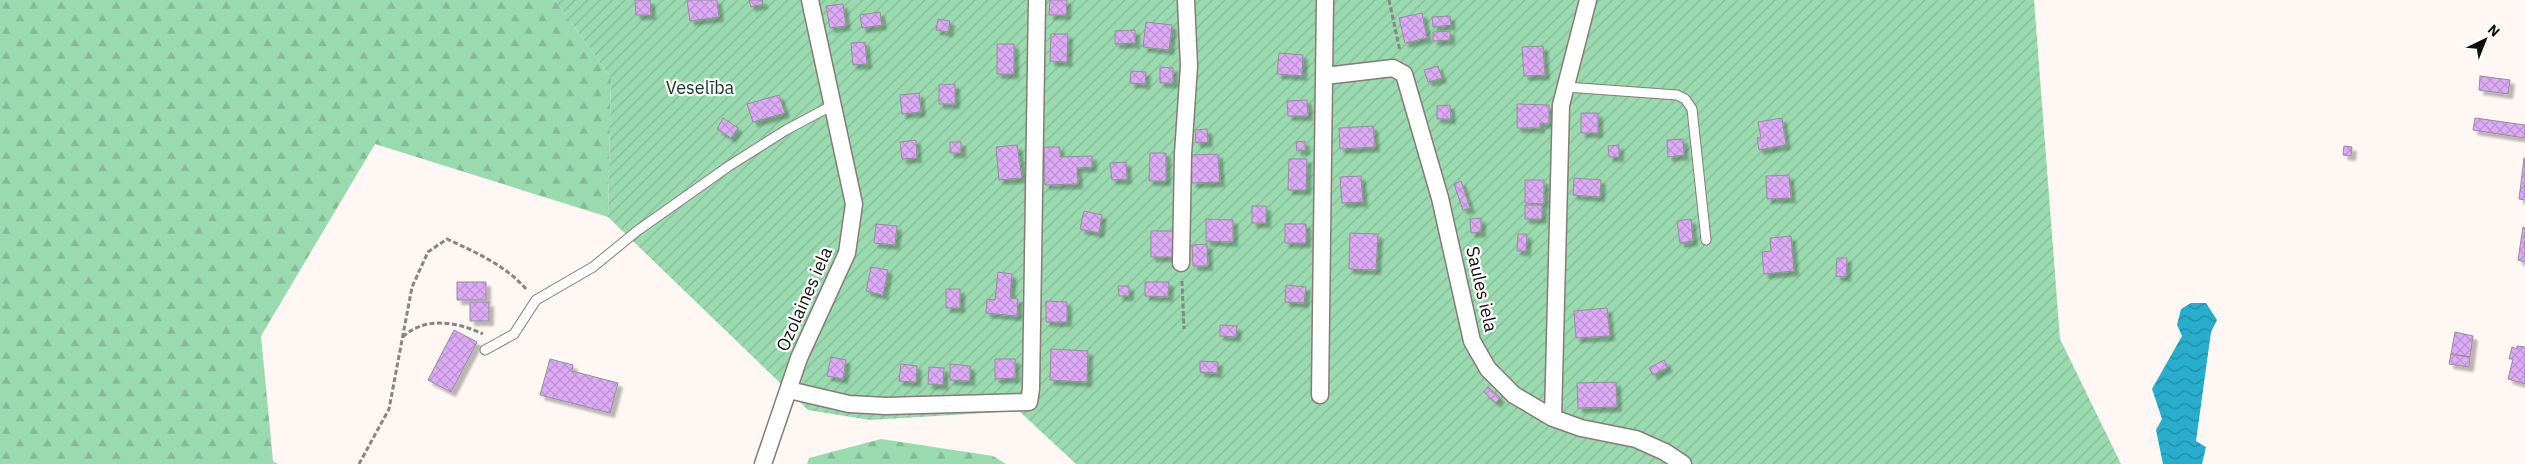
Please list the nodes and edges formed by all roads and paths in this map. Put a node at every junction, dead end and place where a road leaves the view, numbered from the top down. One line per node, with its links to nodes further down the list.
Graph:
1 (810, 0): 10 (street, Ozolaines iela)
2 (1037, 0): 18 (street)
3 (1186, 0): 12 (street)
4 (1325, 0): 8 (street)
5 (1389, 0): 7 (path)
6 (1588, 0): 9 (street)
7 (1404, 74): 8 (street); 20 (street, Saules iela)
8 (1325, 76): 19 (street)
9 (1566, 88): 11 (lane); 20 (street)
10 (831, 106): 13 (lane); 18 (street, Ozolaines iela)
11 (1706, 240)
12 (1181, 263): 14 (path)
13 (536, 300): 15 (path); 16 (lane)
14 (1184, 329)
15 (403, 337): 16 (path); 21 (path)
16 (499, 342): 17 (lane)
17 (485, 350)
18 (789, 390): 22 (street, Ozolaines iela)
19 (1320, 394)
20 (1553, 418): 23 (street, Saules iela)
21 (359, 464)
22 (763, 464)
23 (1683, 464)

